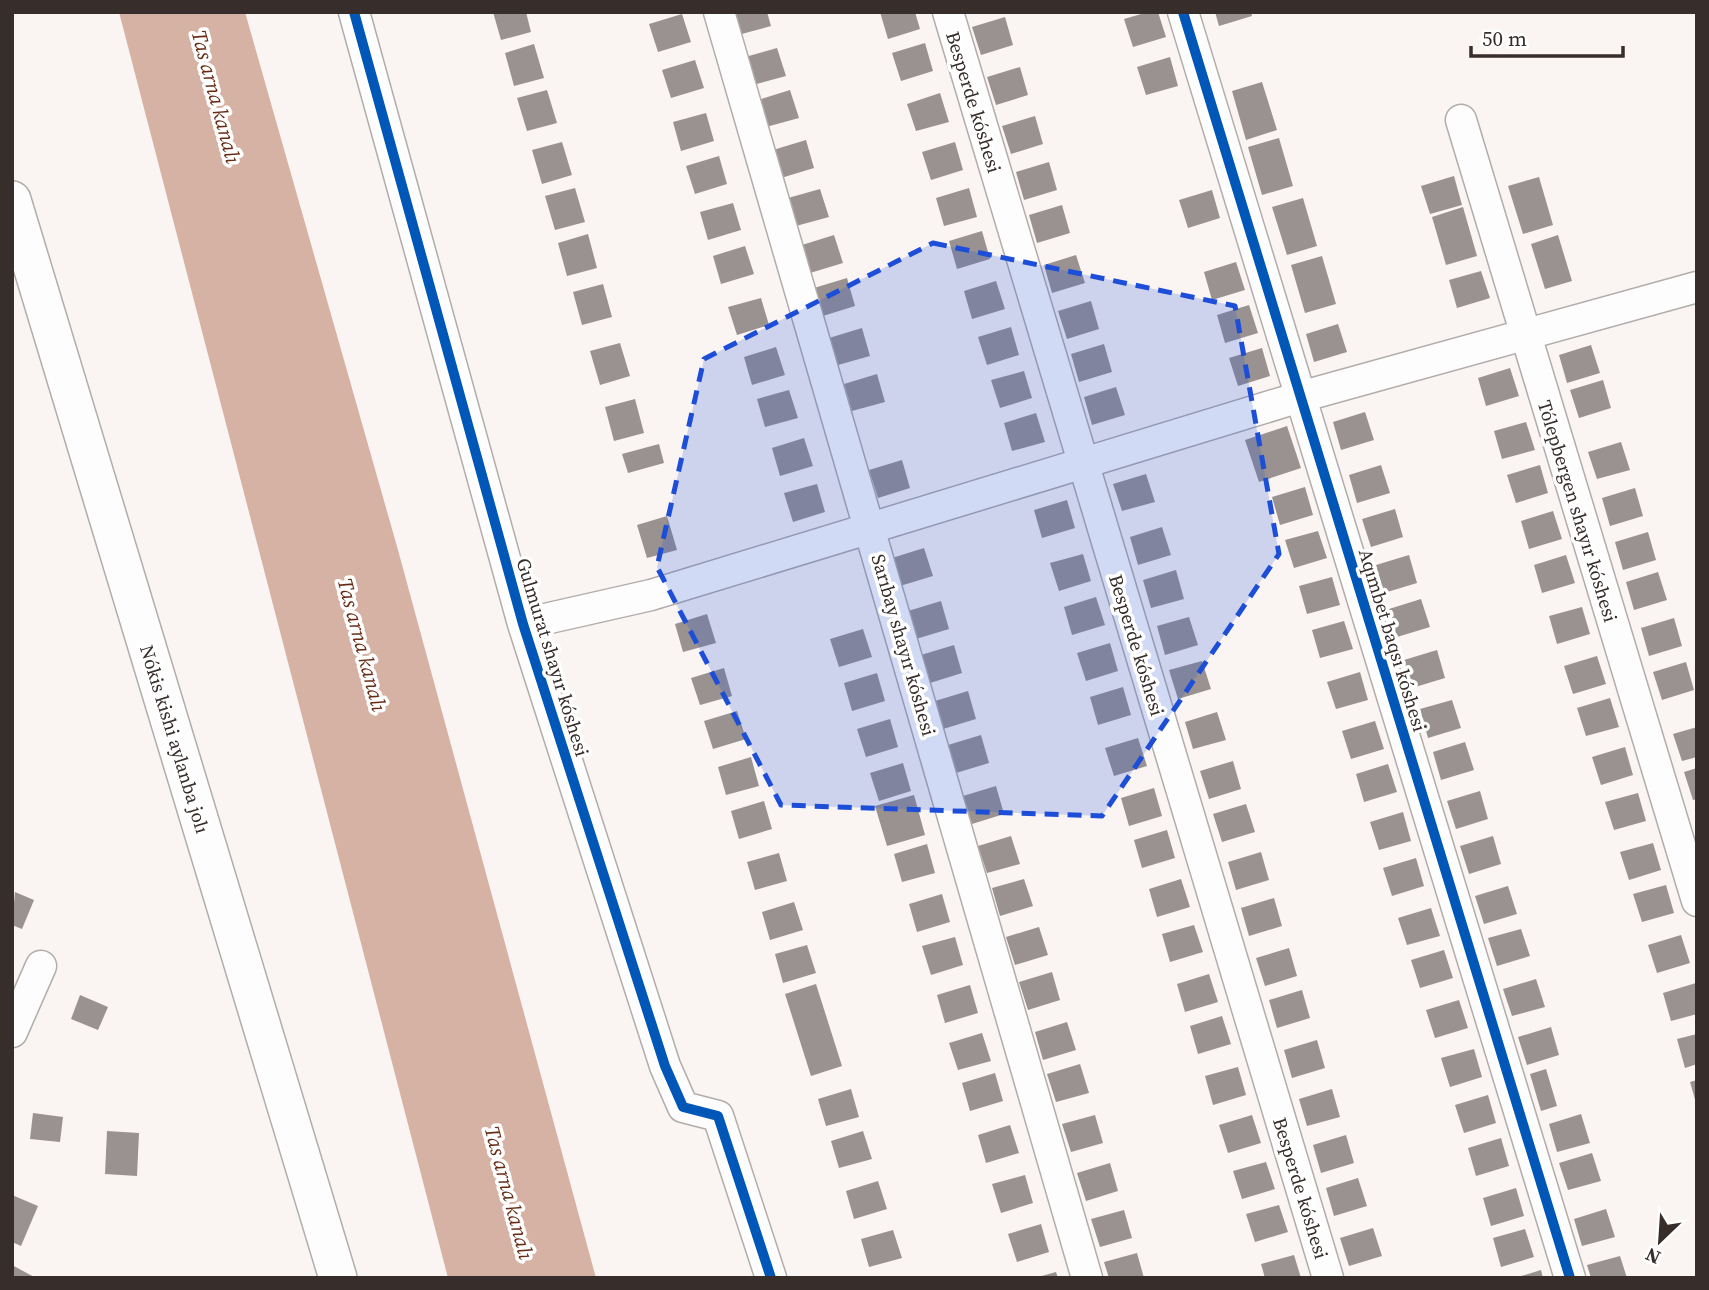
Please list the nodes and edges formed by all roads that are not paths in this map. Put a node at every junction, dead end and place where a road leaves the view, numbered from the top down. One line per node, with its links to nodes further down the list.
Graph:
1 (354, 12): 12 (street, Gulmurat shayır kóshesi)
2 (719, 12): 11 (street, Sarıbay shayır kóshesi)
3 (948, 12): 10 (street, Besperde kóshesi)
4 (1183, 12): 9 (street, Aqımbet baqsı kóshesi)
5 (1461, 120): 8 (street, Tólepbergen shayır kóshesi)
6 (12, 200): 16 (main road, Nókis kishi aylanba jolı)
7 (1697, 287): 8 (street)
8 (1524, 334): 9 (street); 13 (street, Tólepbergen shayır kóshesi)
9 (1300, 397): 10 (street); 20 (street, Aqımbet baqsı kóshesi)
10 (1082, 465): 11 (street); 19 (street, Besperde kóshesi)
11 (870, 527): 12 (street); 18 (street, Sarıbay shayır kóshesi)
12 (523, 624): 17 (street, Gulmurat shayır kóshesi)
13 (1697, 901)
14 (41, 966): 15 (street)
15 (12, 1031)
16 (338, 1278)
17 (771, 1278)
18 (1087, 1278)
19 (1328, 1278)
20 (1570, 1278)

